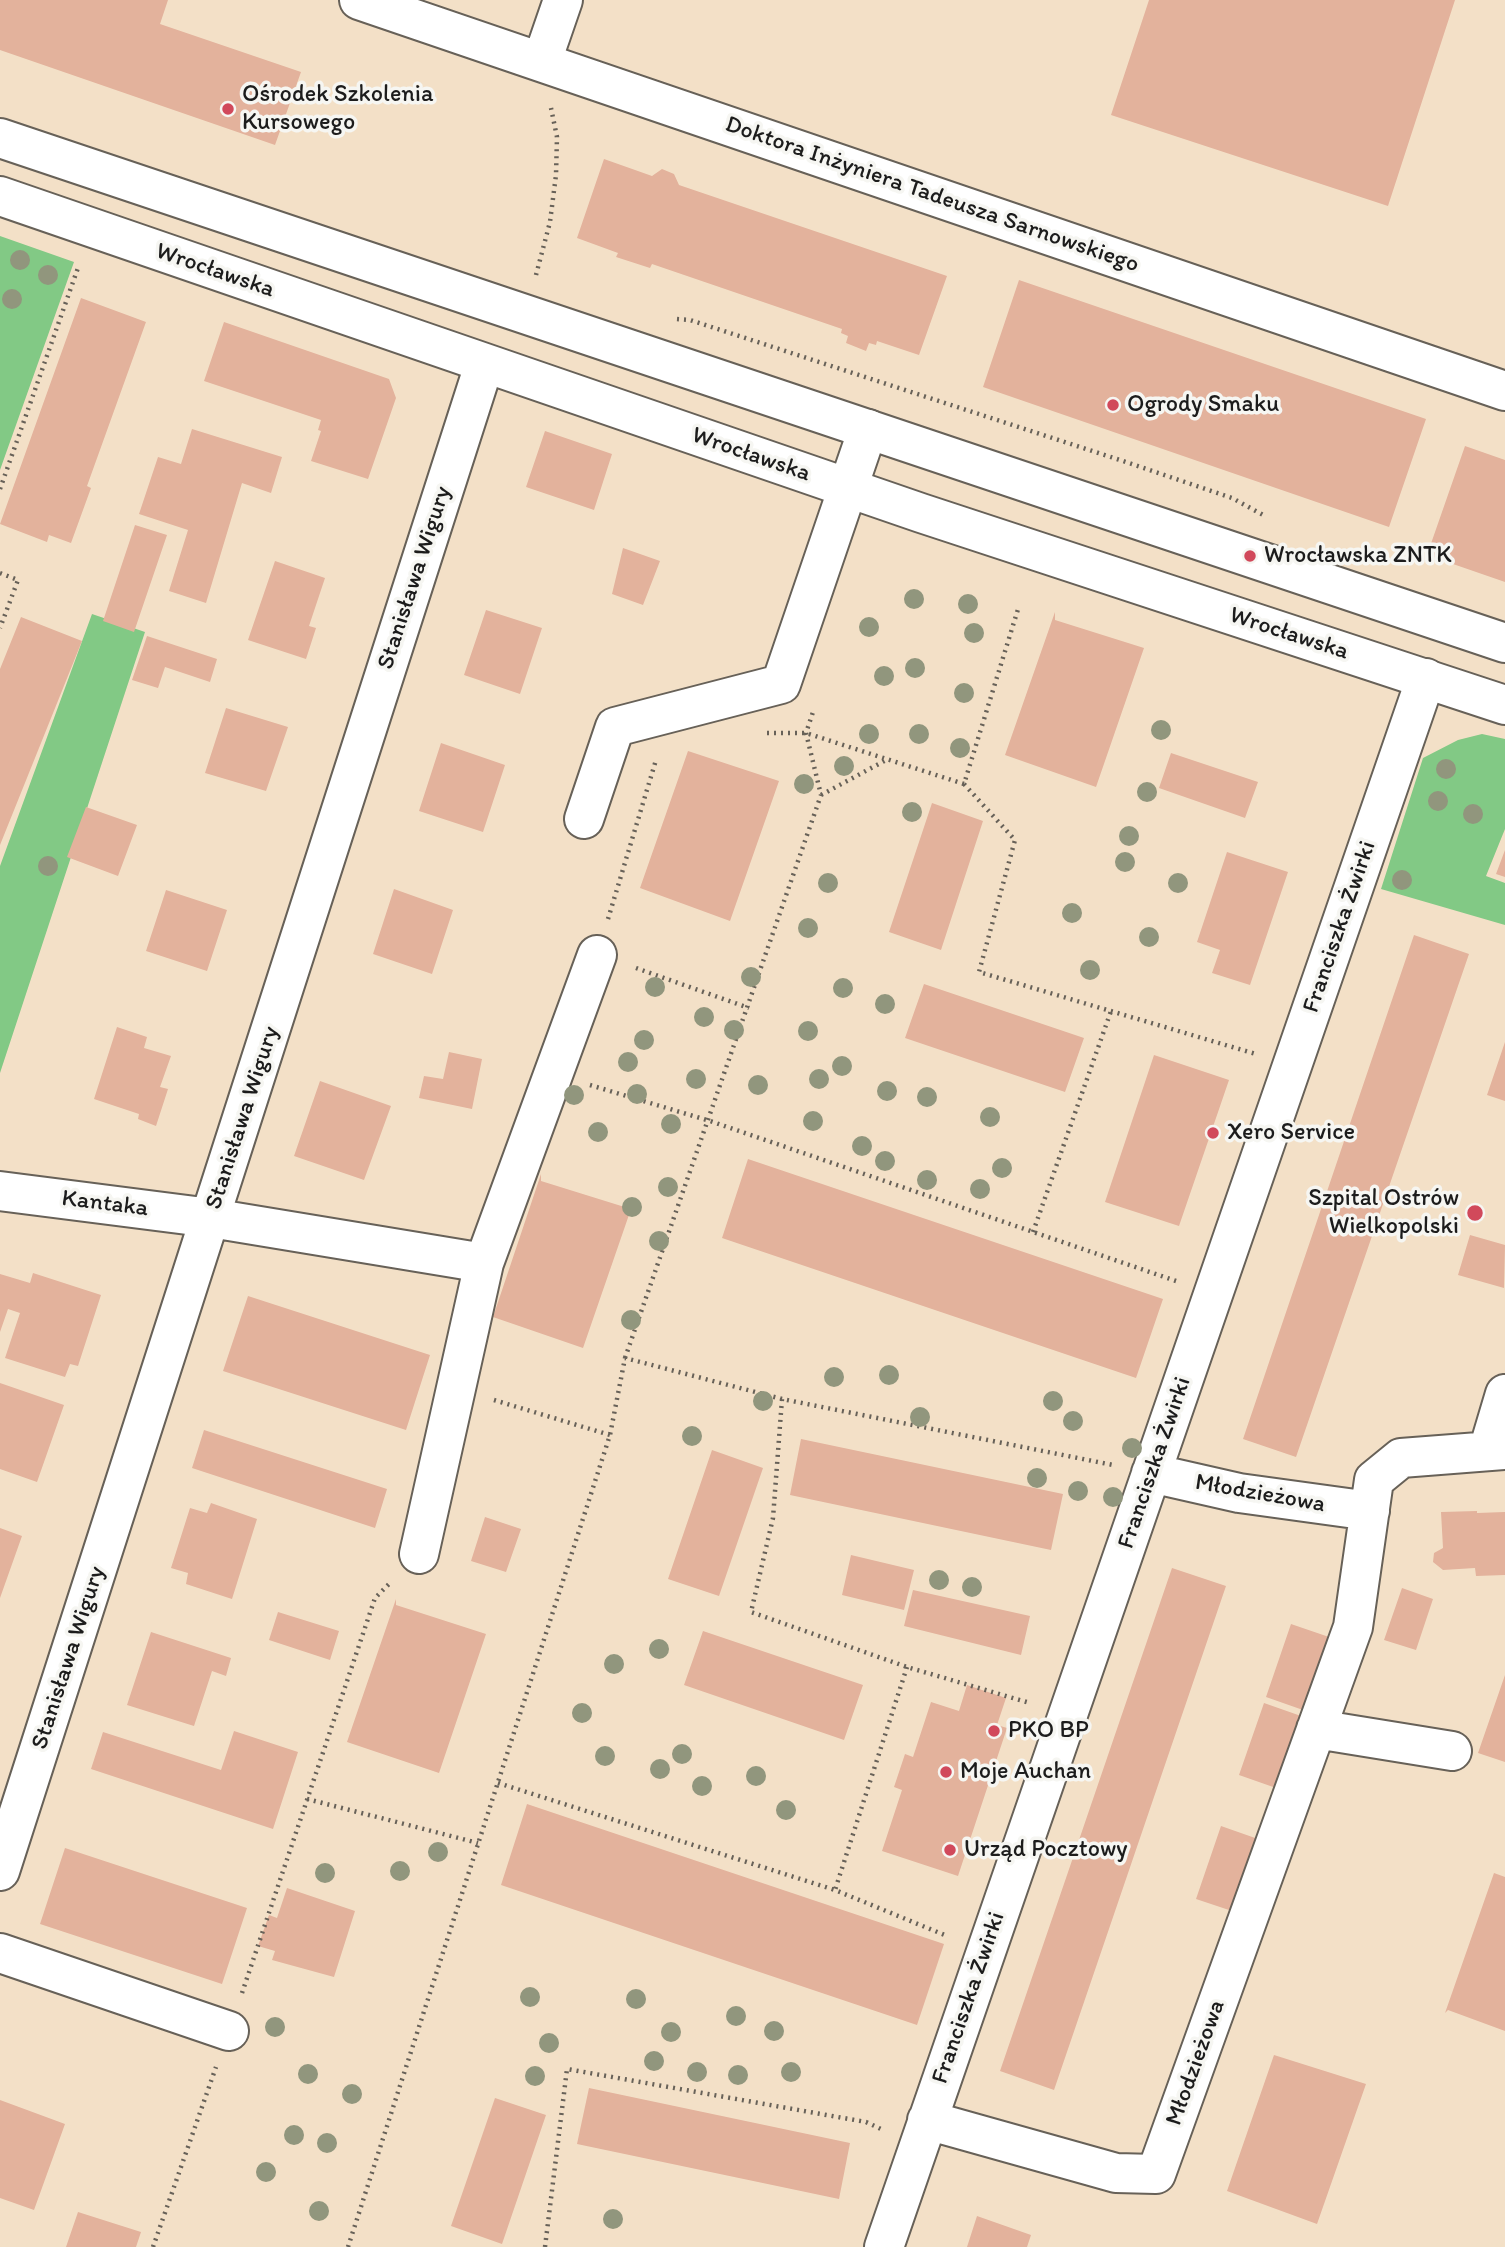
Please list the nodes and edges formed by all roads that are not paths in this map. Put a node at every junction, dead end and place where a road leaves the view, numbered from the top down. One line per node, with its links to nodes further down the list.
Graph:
1 (359, 0): 3 (street, Doktora Inżyniera Tadeusza Sarnowskiego)
2 (563, 0): 3 (street)
3 (542, 61): 7 (street, Doktora Inżyniera Tadeusza Sarnowskiego)
4 (0, 138): 8 (street)
5 (0, 196): 6 (street, Wrocławska)
6 (484, 365): 9 (street, Wrocławska); 16 (street, Stanisława Wigury)
7 (1505, 391)
8 (868, 429): 9 (street); 10 (street)
9 (848, 488): 11 (street, Wrocławska); 13 (street)
10 (1505, 643)
11 (1426, 678): 12 (street, Wrocławska); 20 (street, Franciszka Żwirki)
12 (1505, 705)
13 (584, 820)
14 (597, 954): 17 (street)
15 (0, 1191): 16 (street, Kantaka)
16 (211, 1218): 17 (street, Kantaka); 25 (street, Stanisława Wigury)
17 (484, 1263): 22 (street)
18 (1505, 1394): 19 (street)
19 (1496, 1450): 21 (street, Młodzieżowa)
20 (1151, 1473): 21 (street, Młodzieżowa); 28 (street, Franciszka Żwirki)
21 (1370, 1511): 23 (street, Młodzieżowa)
22 (419, 1554)
23 (1316, 1729): 24 (street); 28 (street, Młodzieżowa)
24 (1452, 1751)
25 (0, 1871)
26 (0, 1953): 27 (street)
27 (229, 2031)
28 (922, 2135): 29 (street, Franciszka Żwirki)
29 (884, 2247)

